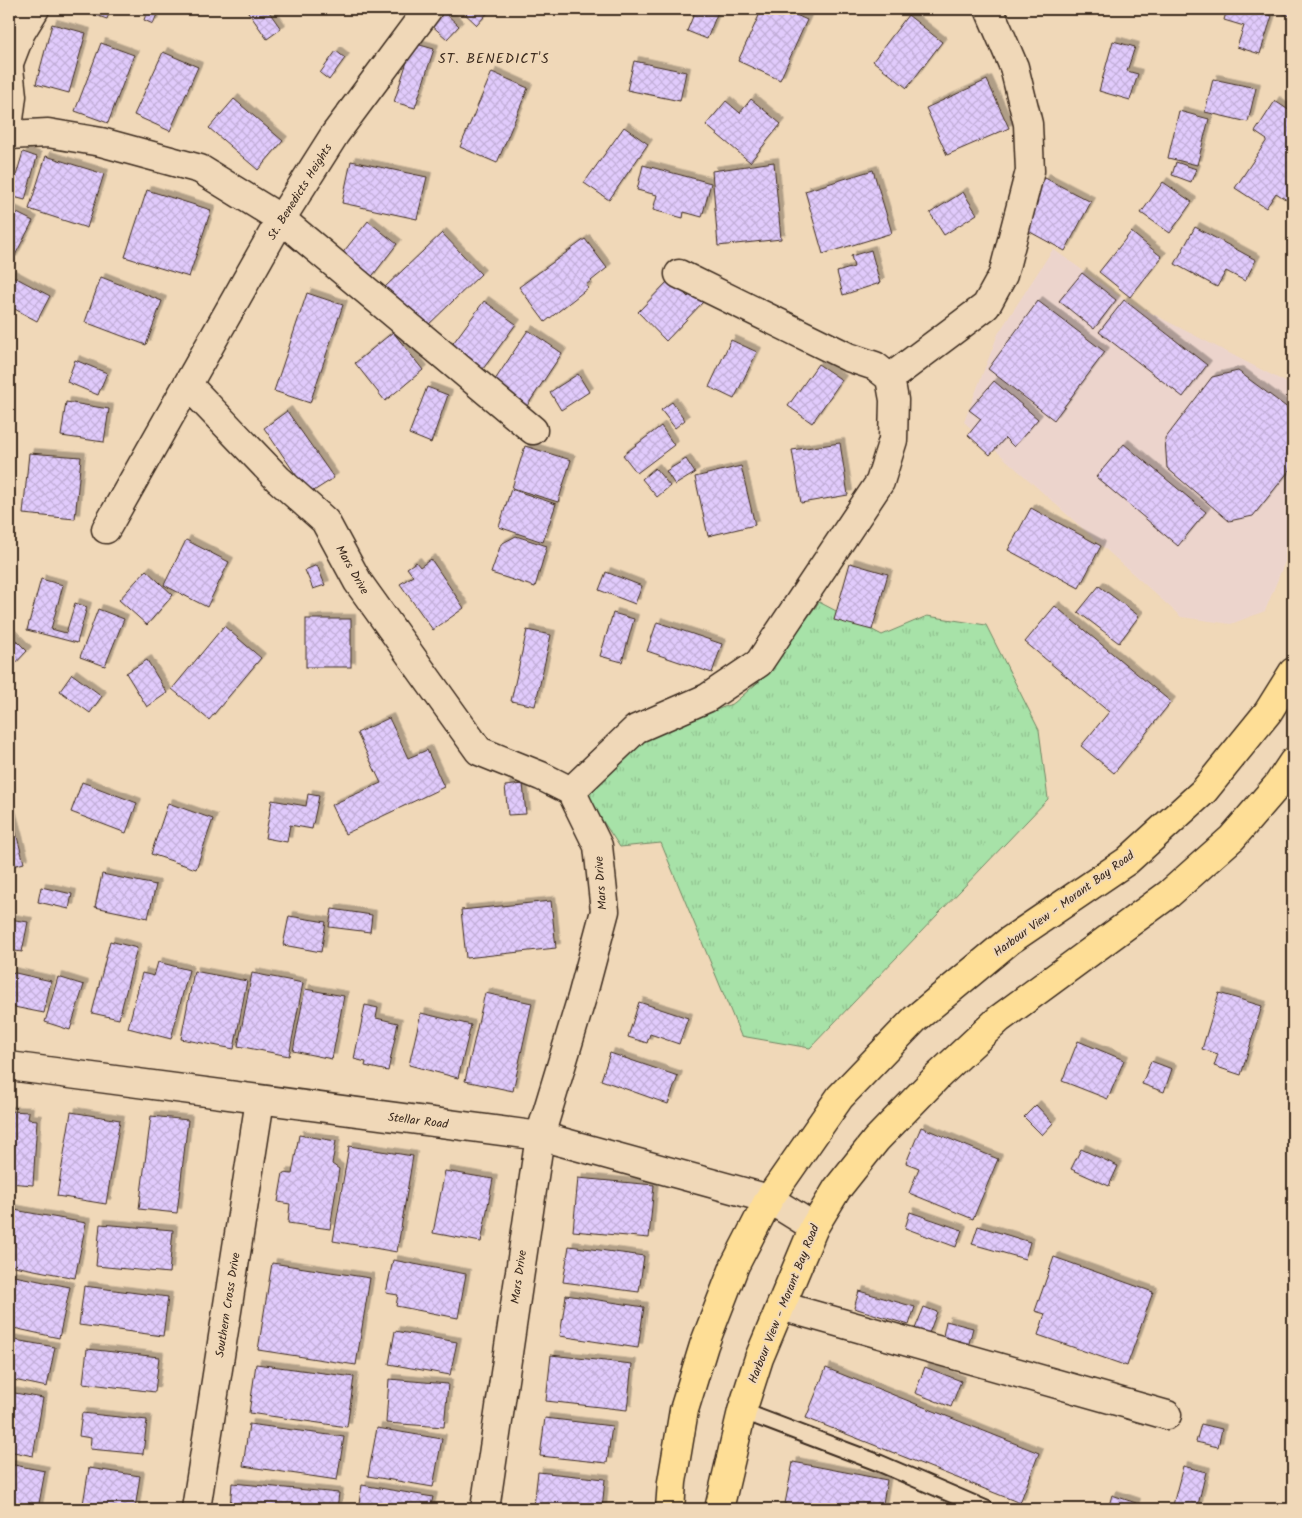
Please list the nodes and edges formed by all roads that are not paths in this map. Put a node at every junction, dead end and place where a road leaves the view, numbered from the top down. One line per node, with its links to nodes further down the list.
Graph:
1 (35, 9): 4 (street)
2 (428, 9): 8 (street, St. Benedicts Heights)
3 (988, 9): 10 (street)
4 (9, 63)
5 (9, 68): 6 (street)
6 (9, 120)
7 (9, 135): 8 (street)
8 (282, 219): 11 (street, St. Benedicts Heights); 12 (street)
9 (679, 274): 10 (street)
10 (890, 378): 16 (street)
11 (188, 385): 13 (street, St. Benedicts Heights); 16 (street, Mars Drive)
12 (533, 430)
13 (106, 529)
14 (1293, 672): 20 (highway, Harbour View - Morant Bay Road)
15 (1293, 762): 21 (highway, Harbour View - Morant Bay Road)
16 (571, 791): 19 (street, Mars Drive)
17 (9, 1066): 18 (street, Stellar Road)
18 (260, 1100): 19 (street, Stellar Road); 25 (street, Southern Cross Drive)
19 (540, 1136): 20 (street, Stellar Road); 26 (street, Mars Drive)
20 (769, 1199): 21 (street, Stellar Road); 27 (highway, Harbour View - Morant Bay Road)
21 (814, 1227): 22 (highway, Harbour View - Morant Bay Road)
22 (780, 1306): 23 (highway, Harbour View - Morant Bay Road); 24 (street)
23 (742, 1411): 28 (highway, Harbour View - Morant Bay Road); 29 (lane)
24 (1167, 1415)
25 (196, 1509)
26 (485, 1509)
27 (670, 1509)
28 (719, 1509)
29 (986, 1509)

